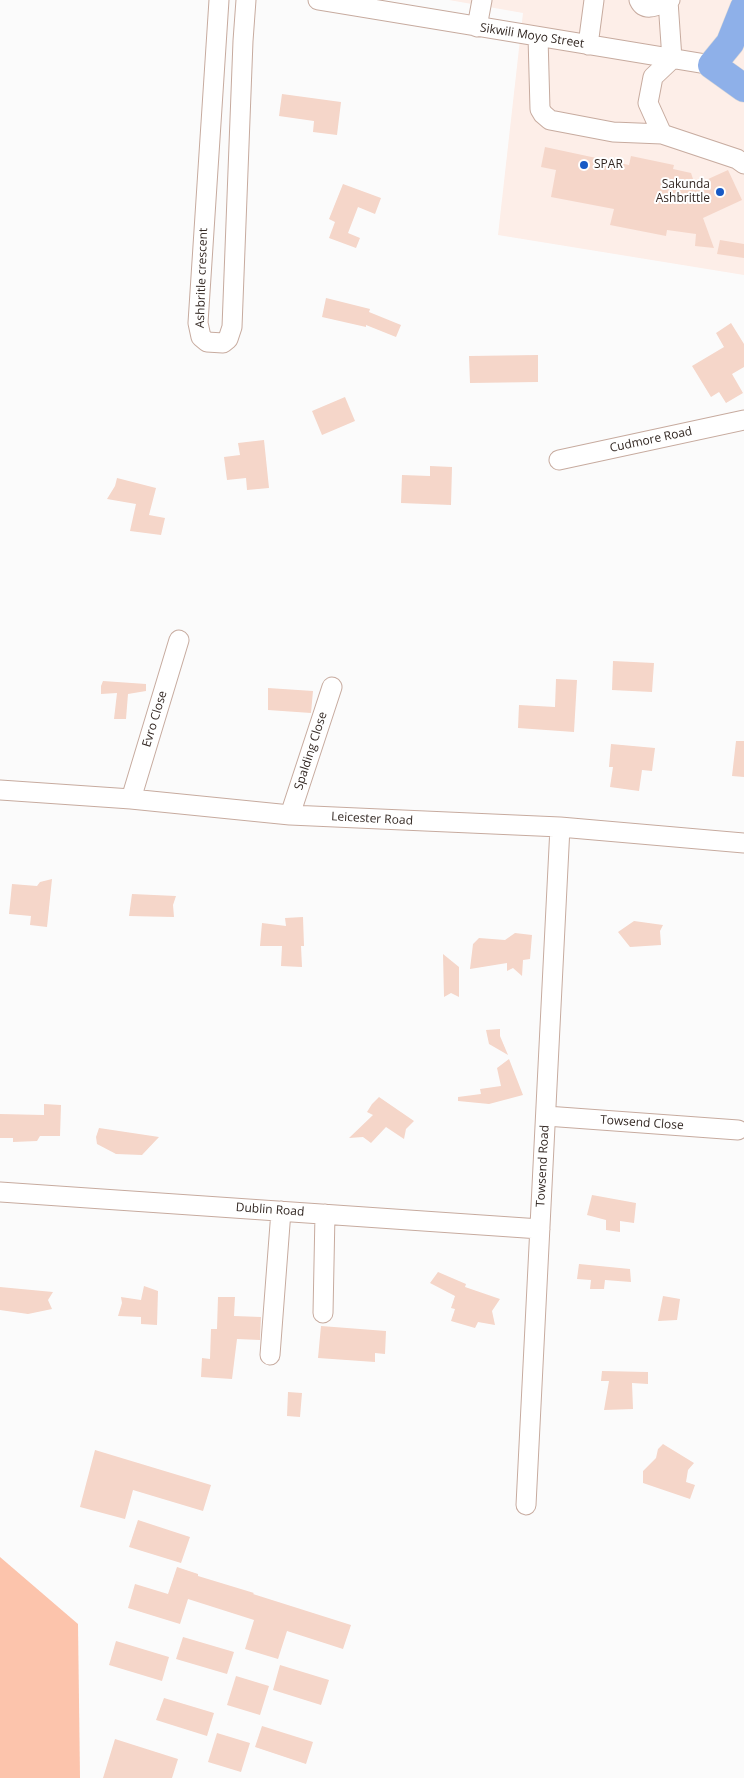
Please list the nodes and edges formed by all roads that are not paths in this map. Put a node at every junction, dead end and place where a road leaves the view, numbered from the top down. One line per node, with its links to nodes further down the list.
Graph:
1 (219, 0): 2 (street, Ashbritle crescent)
2 (246, 0)
3 (318, 0): 9 (street, Sikwili Moyo Street)
4 (482, 0): 9 (street)
5 (594, 0): 11 (street)
6 (639, 0): 7 (street)
7 (669, 1): 12 (street)
8 (744, 8): 13 (highway)
9 (477, 28): 10 (street, Sikwili Moyo Street)
10 (538, 37): 11 (street, Sikwili Moyo Street); 16 (street)
11 (588, 45): 12 (street, Sikwili Moyo Street)
12 (672, 59): 13 (street, Sikwili Moyo Street); 16 (street)
13 (712, 65): 14 (street, Sikwili Moyo Street); 15 (highway)
14 (744, 75)
15 (744, 88)
16 (662, 134): 17 (street)
17 (744, 164)
18 (744, 420): 19 (street, Cudmore Road)
19 (558, 460)
20 (179, 640): 23 (street, Evro Close)
21 (332, 687): 24 (street, Spalding Close)
22 (0, 790): 23 (street, Leicester Road)
23 (131, 799): 24 (street, Leicester Road)
24 (290, 815): 25 (street, Leicester Road)
25 (560, 828): 26 (street, Leicester Road); 27 (street, Towsend Road)
26 (744, 842)
27 (546, 1116): 28 (street, Towsend Close); 32 (street, Towsend Road)
28 (738, 1130)
29 (0, 1192): 30 (street, Dublin Road)
30 (282, 1211): 31 (street, Dublin Road); 34 (street)
31 (325, 1214): 32 (street, Dublin Road); 33 (street)
32 (540, 1229): 35 (street, Towsend Road)
33 (323, 1313)
34 (270, 1355)
35 (526, 1505)

